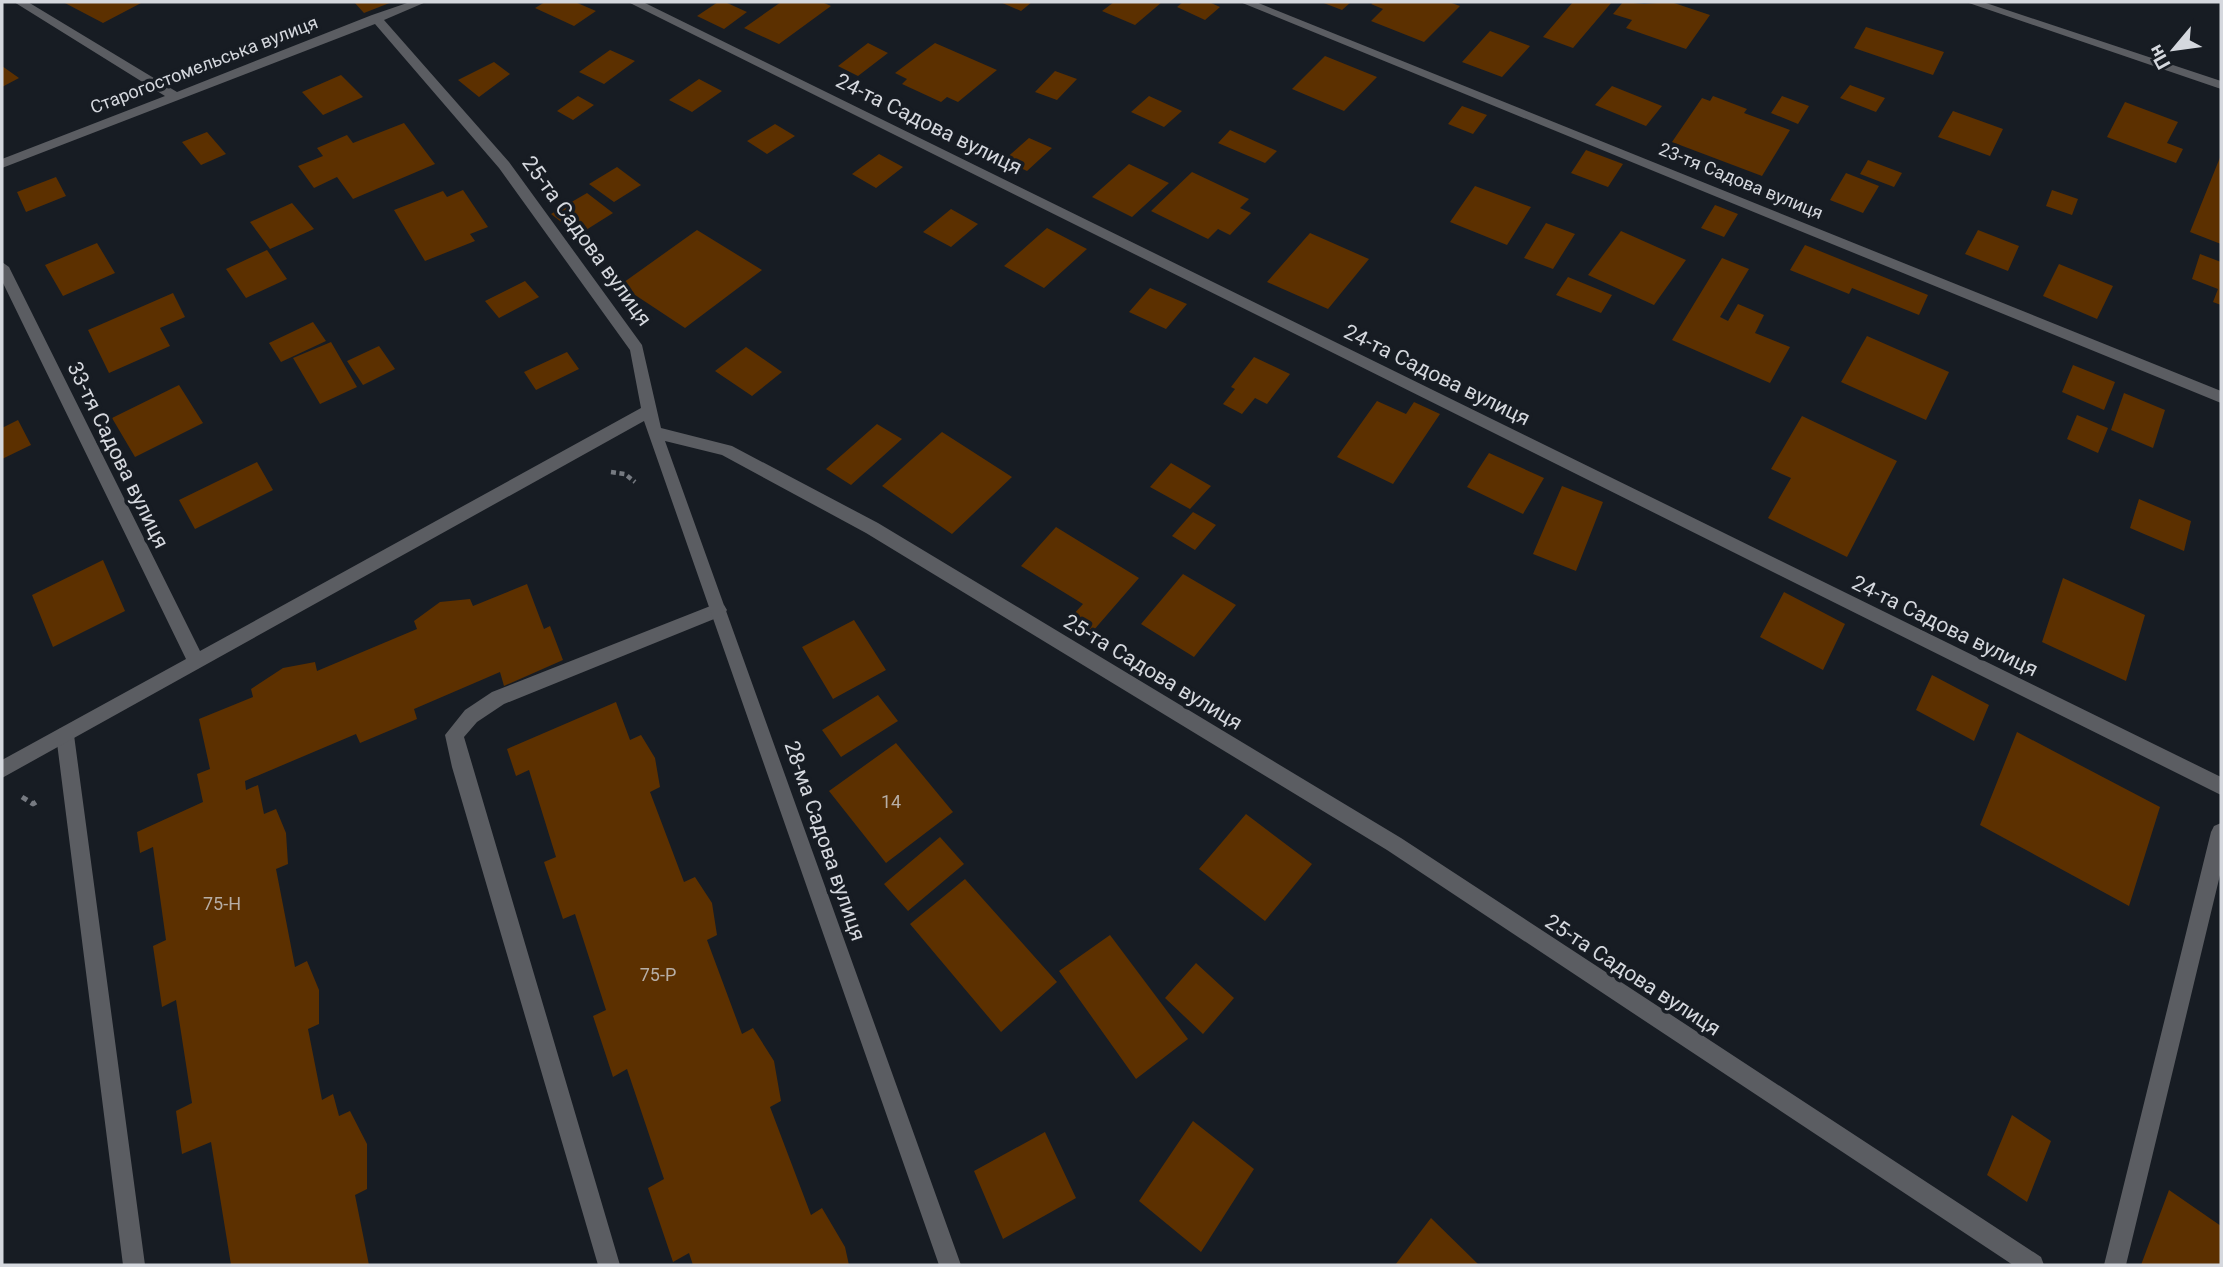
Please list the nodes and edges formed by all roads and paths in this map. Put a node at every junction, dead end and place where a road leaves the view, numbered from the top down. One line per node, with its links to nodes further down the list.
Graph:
1 (20, 2): 8 (street)
2 (420, 2): 6 (street, Старогостомельська вулиця)
3 (634, 2): 21 (street, 24-та Садова вулиця)
4 (1245, 2): 11 (street, 23-тя Садова вулиця)
5 (1972, 2): 7 (street)
6 (376, 18): 8 (street, Старогостомельська вулиця); 12 (street, 25-та Садова вулиця)
7 (2221, 85)
8 (173, 95): 9 (street, Старогостомельська вулиця)
9 (2, 164)
10 (2, 267): 17 (street, 33-тя Садова вулиця)
11 (2221, 397)
12 (648, 411): 13 (street, 25-та Садова вулиця); 17 (street)
13 (654, 432): 16 (street, 28-ма Садова вулиця); 27 (street, 25-та Садова вулиця)
14 (605, 472): 15 (path)
15 (640, 488)
16 (718, 610): 25 (street); 26 (street, 28-ма Садова вулиця)
17 (196, 662): 18 (street)
18 (65, 735): 19 (street); 20 (street)
19 (2, 770)
20 (71, 782): 22 (path); 24 (street)
21 (2221, 786)
22 (17, 794)
23 (2221, 832): 28 (street)
24 (134, 1265)
25 (610, 1265)
26 (950, 1265)
27 (2033, 1265)
28 (2115, 1265)

